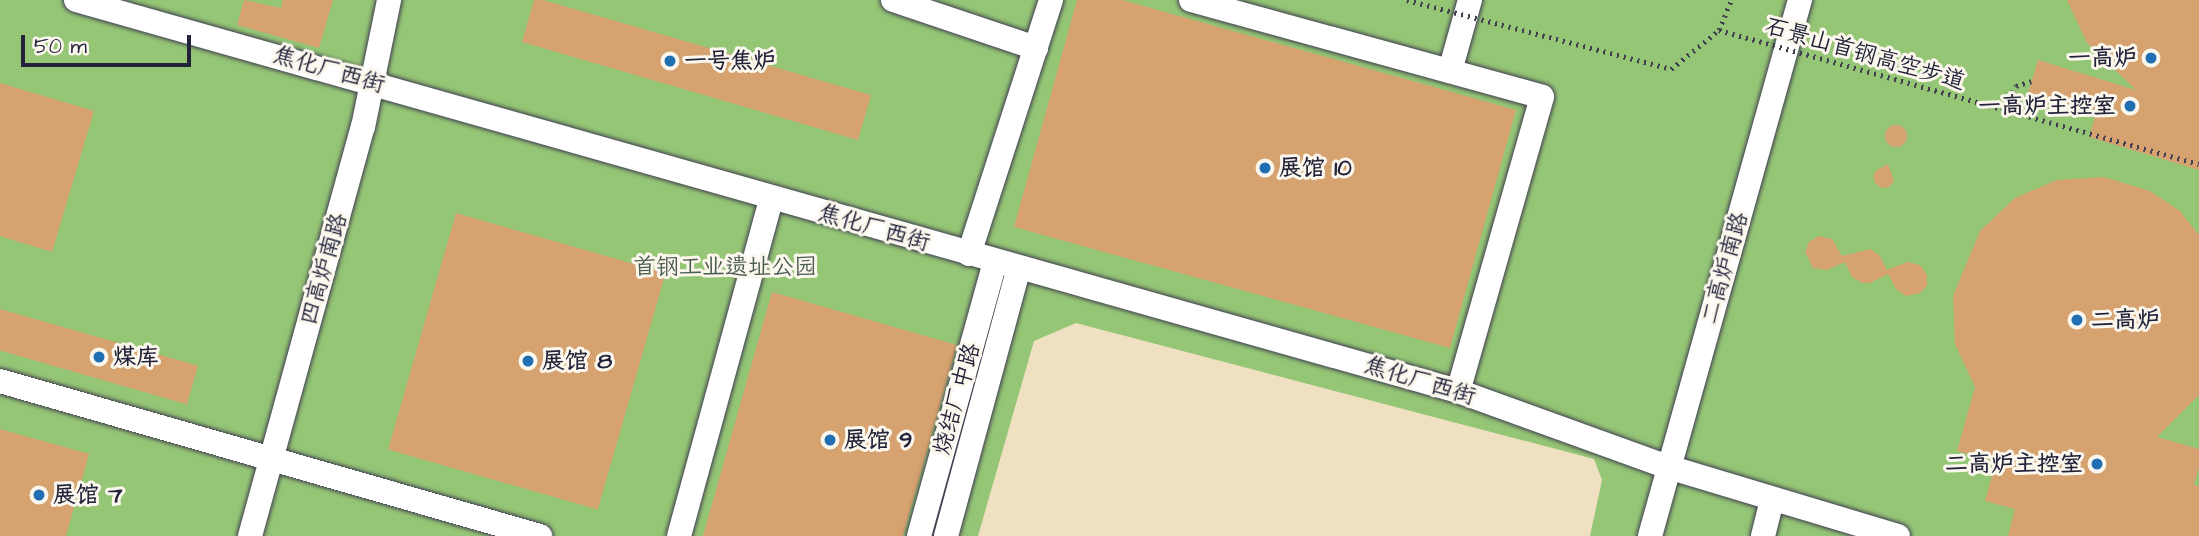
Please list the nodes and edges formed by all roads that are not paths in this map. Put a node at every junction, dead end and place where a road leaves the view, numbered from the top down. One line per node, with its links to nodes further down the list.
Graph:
1 (76, 0): 10 (street, 焦化厂西街)
2 (389, 0): 10 (street, 四高炉南路)
3 (893, 0): 8 (street)
4 (1051, 0): 8 (street)
5 (1191, 0): 9 (street)
6 (1470, 0): 9 (street)
7 (1800, 0): 18 (street, 二高炉南路)
8 (1036, 48): 12 (street)
9 (1450, 71): 16 (street)
10 (373, 82): 11 (street, 焦化厂西街); 17 (street, 四高炉南路)
11 (771, 199): 12 (street, 焦化厂西街); 22 (street)
12 (969, 254): 13 (street, 焦化厂西街)
13 (995, 262): 14 (street, 焦化厂西街); 23 (street, 烧结厂中路)
14 (1020, 268): 16 (street, 焦化厂西街); 24 (street, 烧结厂中路)
15 (0, 381): 17 (street)
16 (1458, 391): 18 (street, 焦化厂西街)
17 (271, 459): 20 (street, 四高炉南路); 21 (street)
18 (1668, 467): 19 (street, 焦化厂西街); 25 (street, 二高炉南路)
19 (1772, 501): 26 (street); 27 (street, 焦化厂西街)
20 (250, 536)
21 (540, 536)
22 (679, 536)
23 (919, 536)
24 (946, 536)
25 (1650, 536)
26 (1763, 536)
27 (1898, 536)

